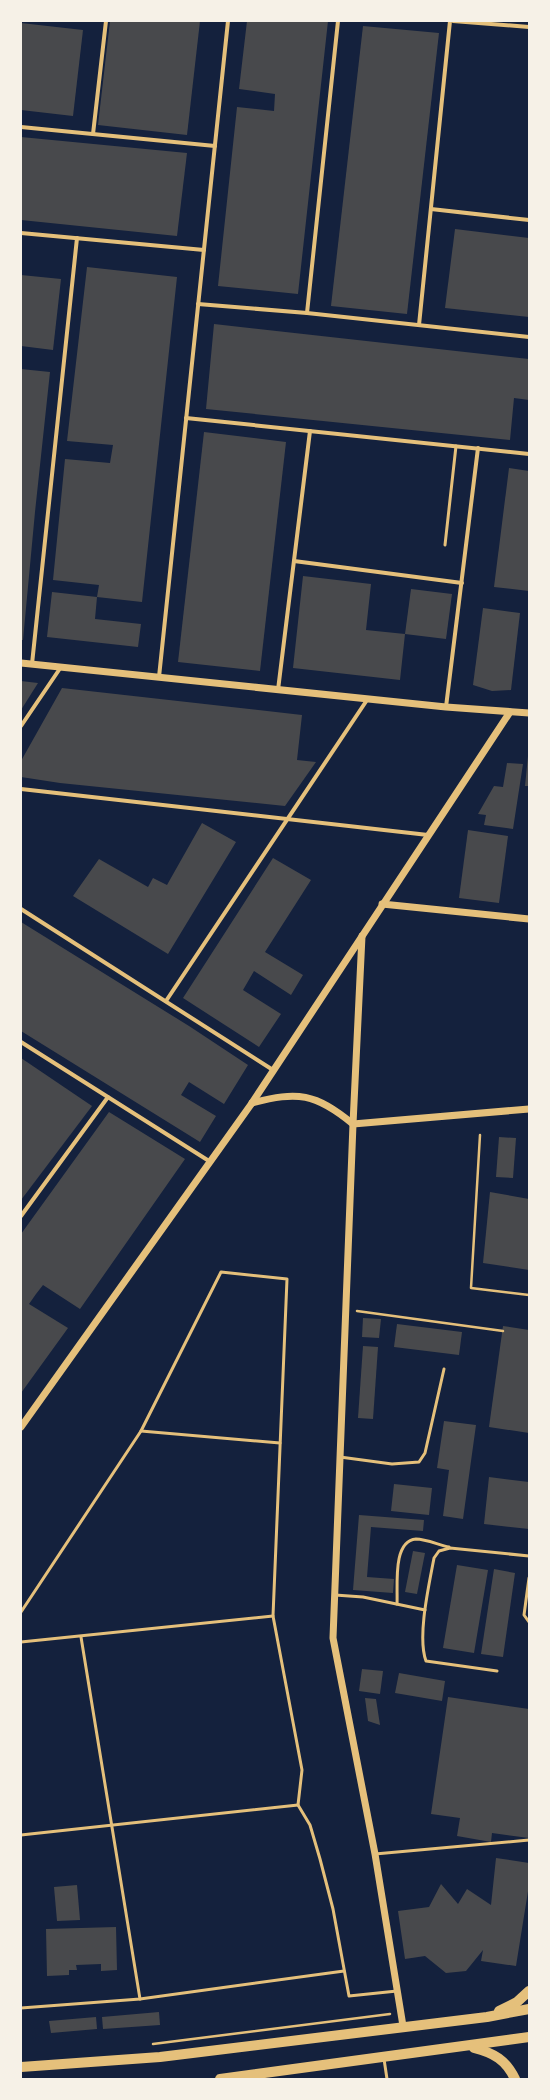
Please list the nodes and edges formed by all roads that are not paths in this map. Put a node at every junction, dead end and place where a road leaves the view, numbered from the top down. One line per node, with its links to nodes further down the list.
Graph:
1 (106, 21): 7 (street)
2 (228, 21): 8 (street)
3 (338, 21): 15 (street)
4 (452, 21): 5 (street); 9 (street)
5 (529, 27)
6 (21, 127): 7 (street)
7 (93, 134): 8 (street)
8 (214, 146): 13 (street)
9 (431, 209): 10 (street); 16 (street)
10 (529, 220)
11 (21, 232): 12 (street)
12 (77, 238): 13 (street); 27 (street)
13 (204, 250): 14 (street)
14 (198, 304): 15 (street); 18 (street)
15 (308, 313): 16 (street)
16 (419, 325): 17 (street)
17 (529, 337)
18 (186, 418): 19 (street); 29 (street)
19 (310, 431): 20 (street); 24 (street)
20 (456, 446): 21 (street); 23 (lane)
21 (478, 448): 22 (street); 25 (street)
22 (529, 454)
23 (445, 545)
24 (294, 561): 25 (street); 30 (street)
25 (462, 583): 32 (street)
26 (21, 663): 27 (street)
27 (32, 664): 28 (street)
28 (61, 667): 29 (street); 35 (street)
29 (159, 677): 30 (street)
30 (278, 690): 31 (street)
31 (367, 700): 32 (street); 37 (street)
32 (446, 707): 33 (street)
33 (510, 712): 34 (street); 38 (street)
34 (529, 713)
35 (21, 726)
36 (21, 789): 37 (street)
37 (287, 819): 38 (street); 43 (street)
38 (428, 835): 39 (street)
39 (382, 904): 41 (street); 42 (street)
40 (21, 909): 43 (street)
41 (529, 919)
42 (362, 936): 45 (street); 49 (street)
43 (166, 1001): 45 (street)
44 (21, 1042): 46 (street)
45 (273, 1070): 47 (street)
46 (108, 1097): 50 (street); 51 (street)
47 (252, 1103): 49 (street); 50 (street)
48 (529, 1109): 49 (street)
49 (353, 1124): 56 (street)
50 (209, 1161): 53 (street)
51 (21, 1216)
52 (444, 1369): 56 (lane)
53 (21, 1427)
54 (141, 1430): 55 (lane); 55 (lane); 63 (lane)
55 (280, 1443): 64 (lane)
56 (340, 1457): 60 (street)
57 (450, 1548): 58 (lane); 61 (lane); 62 (lane)
58 (529, 1556)
59 (529, 1578): 65 (lane)
60 (335, 1595): 61 (lane); 73 (street)
61 (397, 1604): 62 (lane)
62 (425, 1610): 68 (lane)
63 (21, 1612)
64 (273, 1616): 66 (lane); 69 (lane)
65 (529, 1622)
66 (81, 1637): 67 (lane); 70 (lane)
67 (21, 1642)
68 (497, 1671)
69 (298, 1805): 70 (lane); 74 (lane)
70 (112, 1825): 71 (lane); 77 (lane)
71 (21, 1835)
72 (529, 1840): 73 (lane)
73 (375, 1854): 75 (street)
74 (344, 1971): 75 (lane); 77 (lane)
75 (397, 1991): 81 (street)
76 (529, 1991): 80 (main road)
77 (140, 1999): 78 (lane)
78 (21, 2008)
79 (529, 2009): 80 (main road)
80 (487, 2017): 81 (main road)
81 (403, 2026): 85 (main road)
82 (529, 2037): 83 (main road)
83 (468, 2047): 84 (main road); 88 (main road)
84 (384, 2058): 86 (main road); 87 (lane)
85 (21, 2067)
86 (220, 2079)
87 (387, 2079)
88 (515, 2079)

